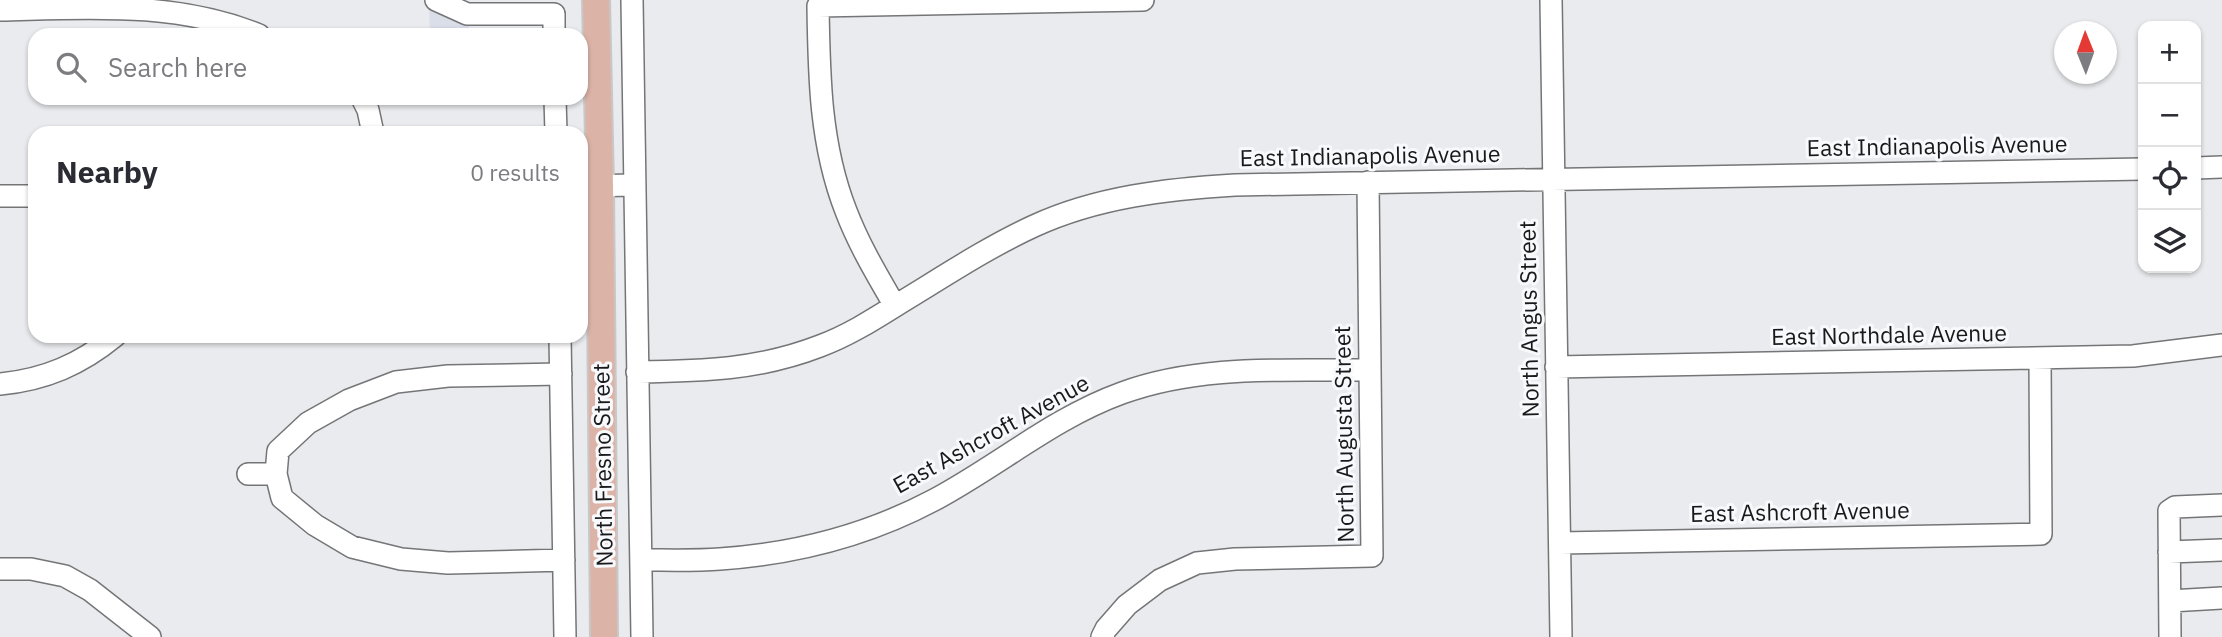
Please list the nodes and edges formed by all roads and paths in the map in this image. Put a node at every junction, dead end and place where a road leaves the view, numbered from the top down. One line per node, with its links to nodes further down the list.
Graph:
1 (436, 0): 7 (street)
2 (596, 0): 19 (main road, North Fresno Street)
3 (632, 0): 18 (street, North Fresno Street)
4 (1143, 0): 22 (street)
5 (1551, 0): 16 (street, North Angus Street)
6 (0, 10): 8 (street)
7 (554, 25)
8 (243, 28)
9 (366, 105): 11 (street)
10 (555, 105): 12 (street)
11 (371, 126)
12 (556, 126)
13 (2222, 167): 14 (street)
14 (2201, 168)
15 (2138, 169): 16 (street, East Indianapolis Avenue)
16 (1553, 180): 17 (street, East Indianapolis Avenue); 27 (street, North Angus Street)
17 (1368, 182): 22 (street, East Indianapolis Avenue); 28 (street, North Augusta Street)
18 (635, 185): 19 (street); 29 (street, North Fresno Street)
19 (590, 186): 45 (main road, North Fresno Street)
20 (0, 196): 21 (street)
21 (28, 196)
22 (895, 306): 29 (street, East Indianapolis Avenue)
23 (106, 343): 31 (street)
24 (560, 343): 30 (street, North Fresno Street)
25 (2222, 345): 26 (street, East Northdale Avenue)
26 (2040, 358): 27 (street, East Northdale Avenue); 35 (street, East Ashcroft Avenue)
27 (1556, 367): 35 (street, North Angus Street)
28 (1369, 370): 39 (street, East Ashcroft Avenue); 47 (street, North Augusta Street)
29 (638, 372): 39 (street, North Fresno Street)
30 (561, 374): 33 (street); 38 (street, North Fresno Street)
31 (0, 384)
32 (248, 474): 33 (street)
33 (276, 474): 38 (street)
34 (2222, 505): 37 (street)
35 (1560, 543): 48 (street, North Angus Street)
36 (2222, 550): 37 (street)
37 (2169, 552): 42 (street)
38 (564, 560): 44 (street, North Fresno Street)
39 (640, 560): 46 (street, North Fresno Street)
40 (0, 569): 43 (street)
41 (2222, 598): 42 (street)
42 (2170, 601): 49 (street)
43 (150, 637)
44 (565, 637)
45 (604, 637)
46 (642, 637)
47 (1102, 637)
48 (1561, 637)
49 (2170, 637)

